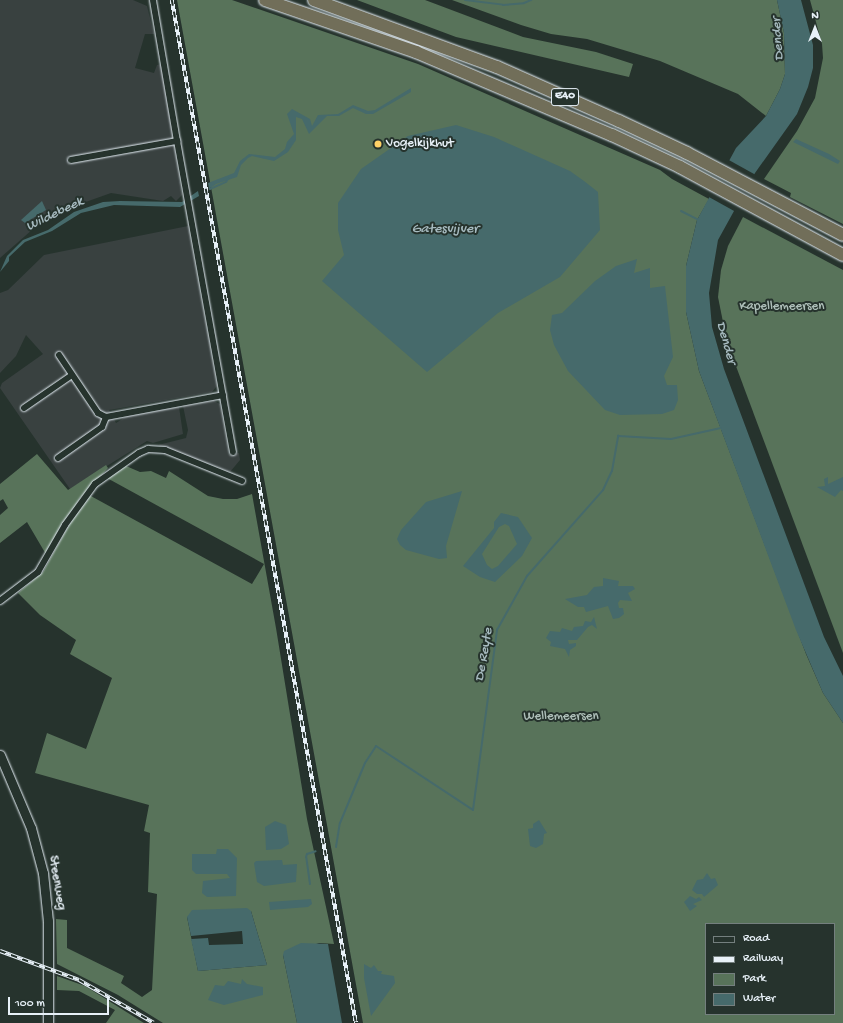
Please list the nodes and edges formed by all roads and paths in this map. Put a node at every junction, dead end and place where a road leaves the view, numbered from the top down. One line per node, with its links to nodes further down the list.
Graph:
1 (153, 0): 4 (street)
2 (264, 0): 7 (highway, E40)
3 (314, 0): 6 (highway, E40)
4 (178, 141): 5 (street); 10 (street)
5 (71, 160)
6 (843, 235)
7 (843, 255)
8 (59, 355): 9 (street)
9 (72, 375): 11 (street); 12 (street)
10 (223, 395): 12 (street); 13 (street)
11 (24, 408)
12 (106, 417): 14 (street)
13 (234, 452)
14 (58, 458)
15 (242, 481): 16 (street)
16 (0, 601)
17 (0, 755): 18 (main road, Steenweg)
18 (48, 1023)

